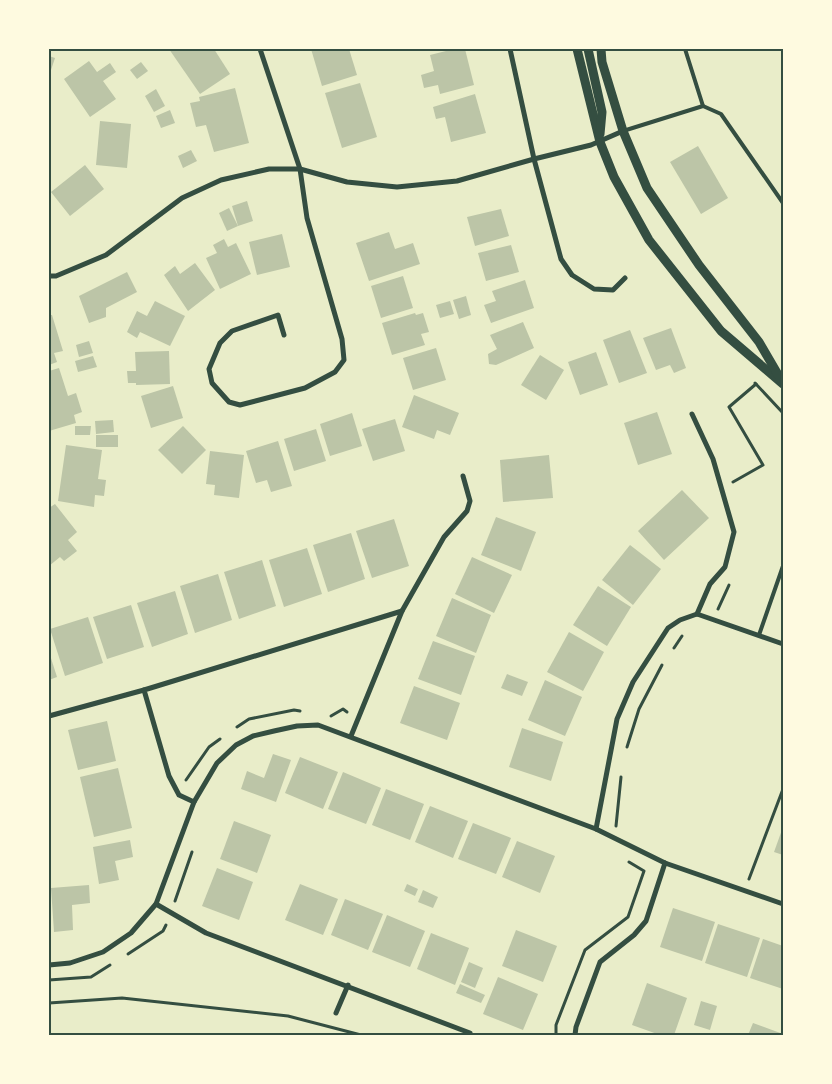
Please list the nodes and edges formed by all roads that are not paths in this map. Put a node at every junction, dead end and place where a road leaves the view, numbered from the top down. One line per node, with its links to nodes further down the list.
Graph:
1 (260, 49): 11 (street)
2 (510, 49): 10 (street)
3 (577, 49): 9 (street)
4 (588, 49): 9 (street)
5 (601, 49): 8 (street)
6 (686, 49): 7 (lane)
7 (703, 106): 8 (lane); 12 (lane)
8 (623, 131): 9 (street); 16 (street)
9 (600, 142): 10 (street); 16 (street)
10 (534, 159): 11 (street); 14 (street)
11 (300, 170): 13 (street); 15 (street)
12 (783, 203)
13 (49, 276)
14 (625, 278)
15 (284, 336)
16 (783, 383)
17 (692, 414): 21 (street)
18 (463, 476): 20 (street)
19 (783, 566): 22 (lane)
20 (402, 611): 24 (street); 26 (street)
21 (697, 614): 22 (street); 28 (street)
22 (759, 635): 23 (street)
23 (783, 644)
24 (144, 690): 25 (street); 27 (street)
25 (49, 716)
26 (351, 736): 27 (street); 28 (street)
27 (194, 802): 30 (street)
28 (596, 830): 29 (street)
29 (665, 863): 31 (street); 36 (street)
30 (156, 904): 32 (street); 33 (street)
31 (783, 904)
32 (49, 965)
33 (348, 985): 34 (street); 35 (street)
34 (336, 1013)
35 (470, 1033)
36 (575, 1035)

